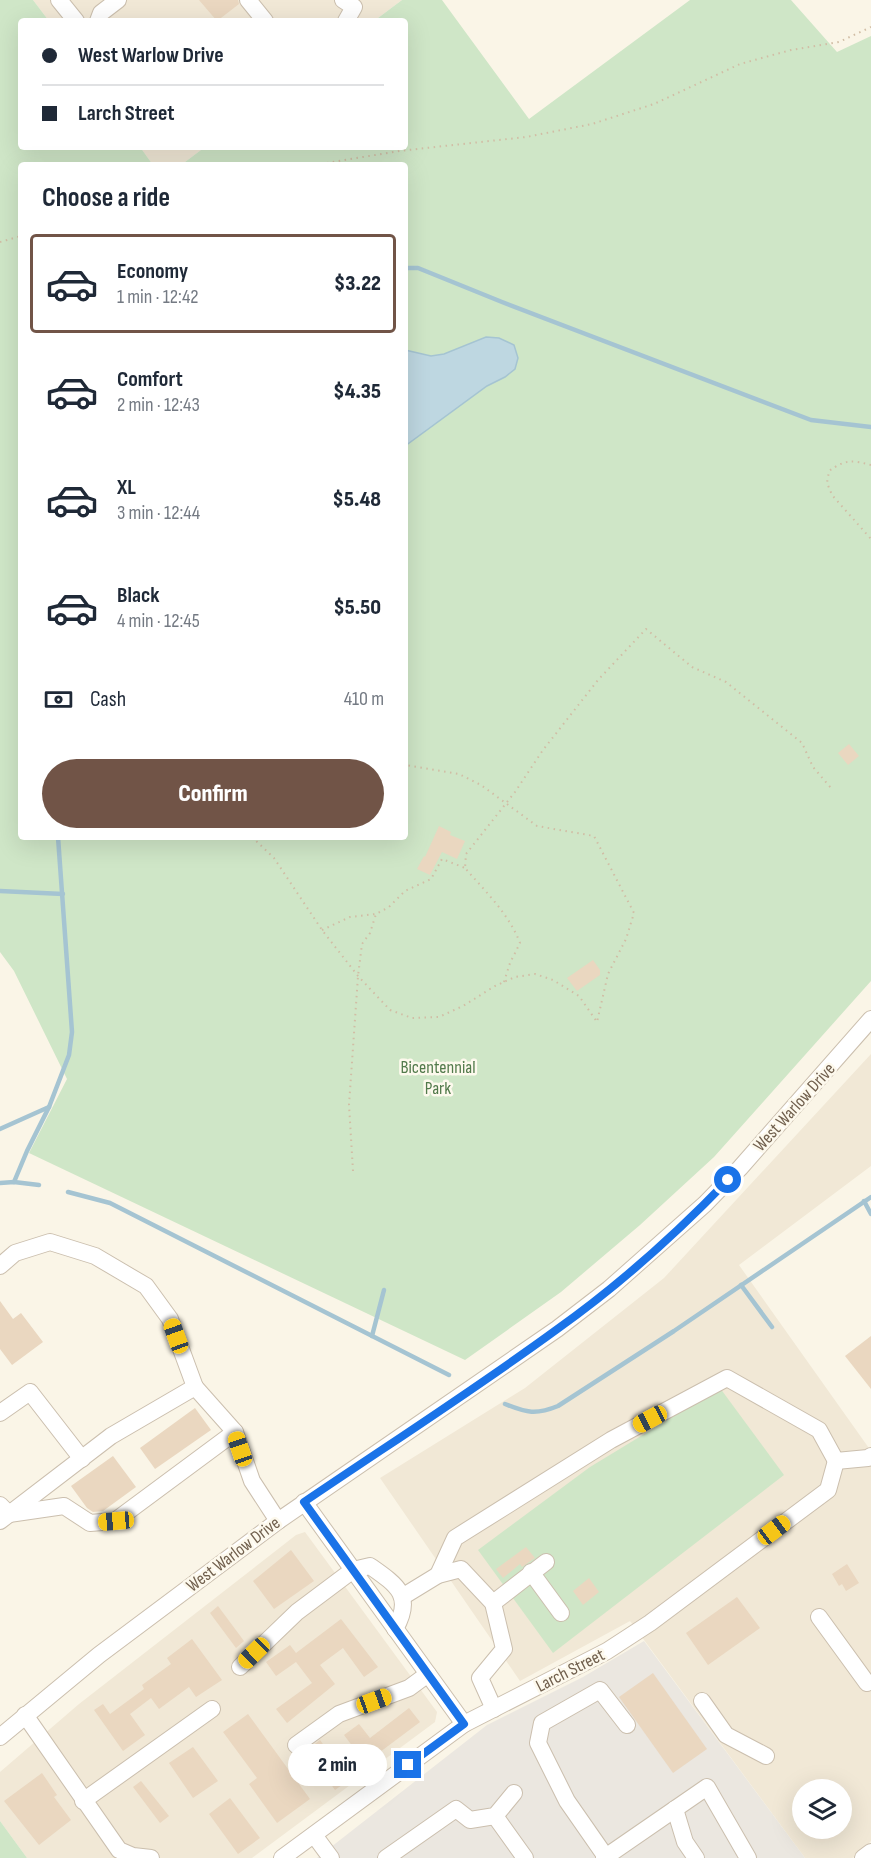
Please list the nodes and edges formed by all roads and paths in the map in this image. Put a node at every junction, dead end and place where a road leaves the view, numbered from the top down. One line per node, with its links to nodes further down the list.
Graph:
1 (59, 0): 4 (street)
2 (118, 0): 5 (street)
3 (248, 0): 6 (street)
4 (74, 18)
5 (99, 18)
6 (263, 18)
7 (871, 27): 8 (path)
8 (333, 162)
9 (18, 237): 10 (path)
10 (0, 242)
11 (871, 465): 12 (path)
12 (871, 539)
13 (408, 766): 15 (path)
14 (831, 788): 15 (path)
15 (505, 804): 17 (path); 21 (path)
16 (255, 840): 19 (path)
17 (465, 868): 18 (path); 21 (path)
18 (376, 914): 19 (path); 20 (path)
19 (322, 930): 20 (path)
20 (358, 976): 21 (path); 23 (path)
21 (504, 982)
22 (871, 1019): 31 (street, West Warlow Drive)
23 (352, 1171)
24 (0, 1266): 25 (street)
25 (195, 1387): 27 (street); 29 (street)
26 (0, 1413): 29 (street)
27 (235, 1432): 32 (street); 33 (street)
28 (871, 1456): 30 (street)
29 (82, 1459): 32 (street)
30 (836, 1461): 37 (street); 48 (street, Larch Street)
31 (304, 1502): 33 (street, West Warlow Drive); 35 (street)
32 (3, 1513)
33 (278, 1521): 49 (street, West Warlow Drive)
34 (546, 1562): 36 (street)
35 (353, 1570): 38 (street); 42 (street); 43 (street)
36 (531, 1572): 39 (street); 40 (street)
37 (438, 1575): 38 (street); 39 (street)
38 (402, 1597): 42 (street)
39 (493, 1603): 48 (street)
40 (561, 1613)
41 (819, 1617): 45 (street)
42 (395, 1629): 44 (street)
43 (240, 1667)
44 (428, 1674): 50 (street); 53 (street)
45 (867, 1683)
46 (702, 1701): 54 (street)
47 (212, 1708): 56 (street)
48 (494, 1709): 50 (street, Larch Street)
49 (25, 1715): 52 (street, West Warlow Drive); 56 (street)
50 (464, 1724): 59 (street, Larch Street)
51 (627, 1725): 66 (street)
52 (2, 1732)
53 (296, 1745)
54 (766, 1756)
55 (514, 1793): 58 (street)
56 (83, 1801): 61 (street)
57 (675, 1809): 66 (street); 67 (street); 68 (street)
58 (495, 1816): 64 (street); 65 (street)
59 (314, 1835): 62 (street, Larch Street); 63 (street)
60 (871, 1852): 69 (street)
61 (151, 1858)
62 (282, 1858)
63 (331, 1858)
64 (386, 1858)
65 (525, 1858)
66 (605, 1858)
67 (696, 1858)
68 (748, 1858)
69 (863, 1858)

